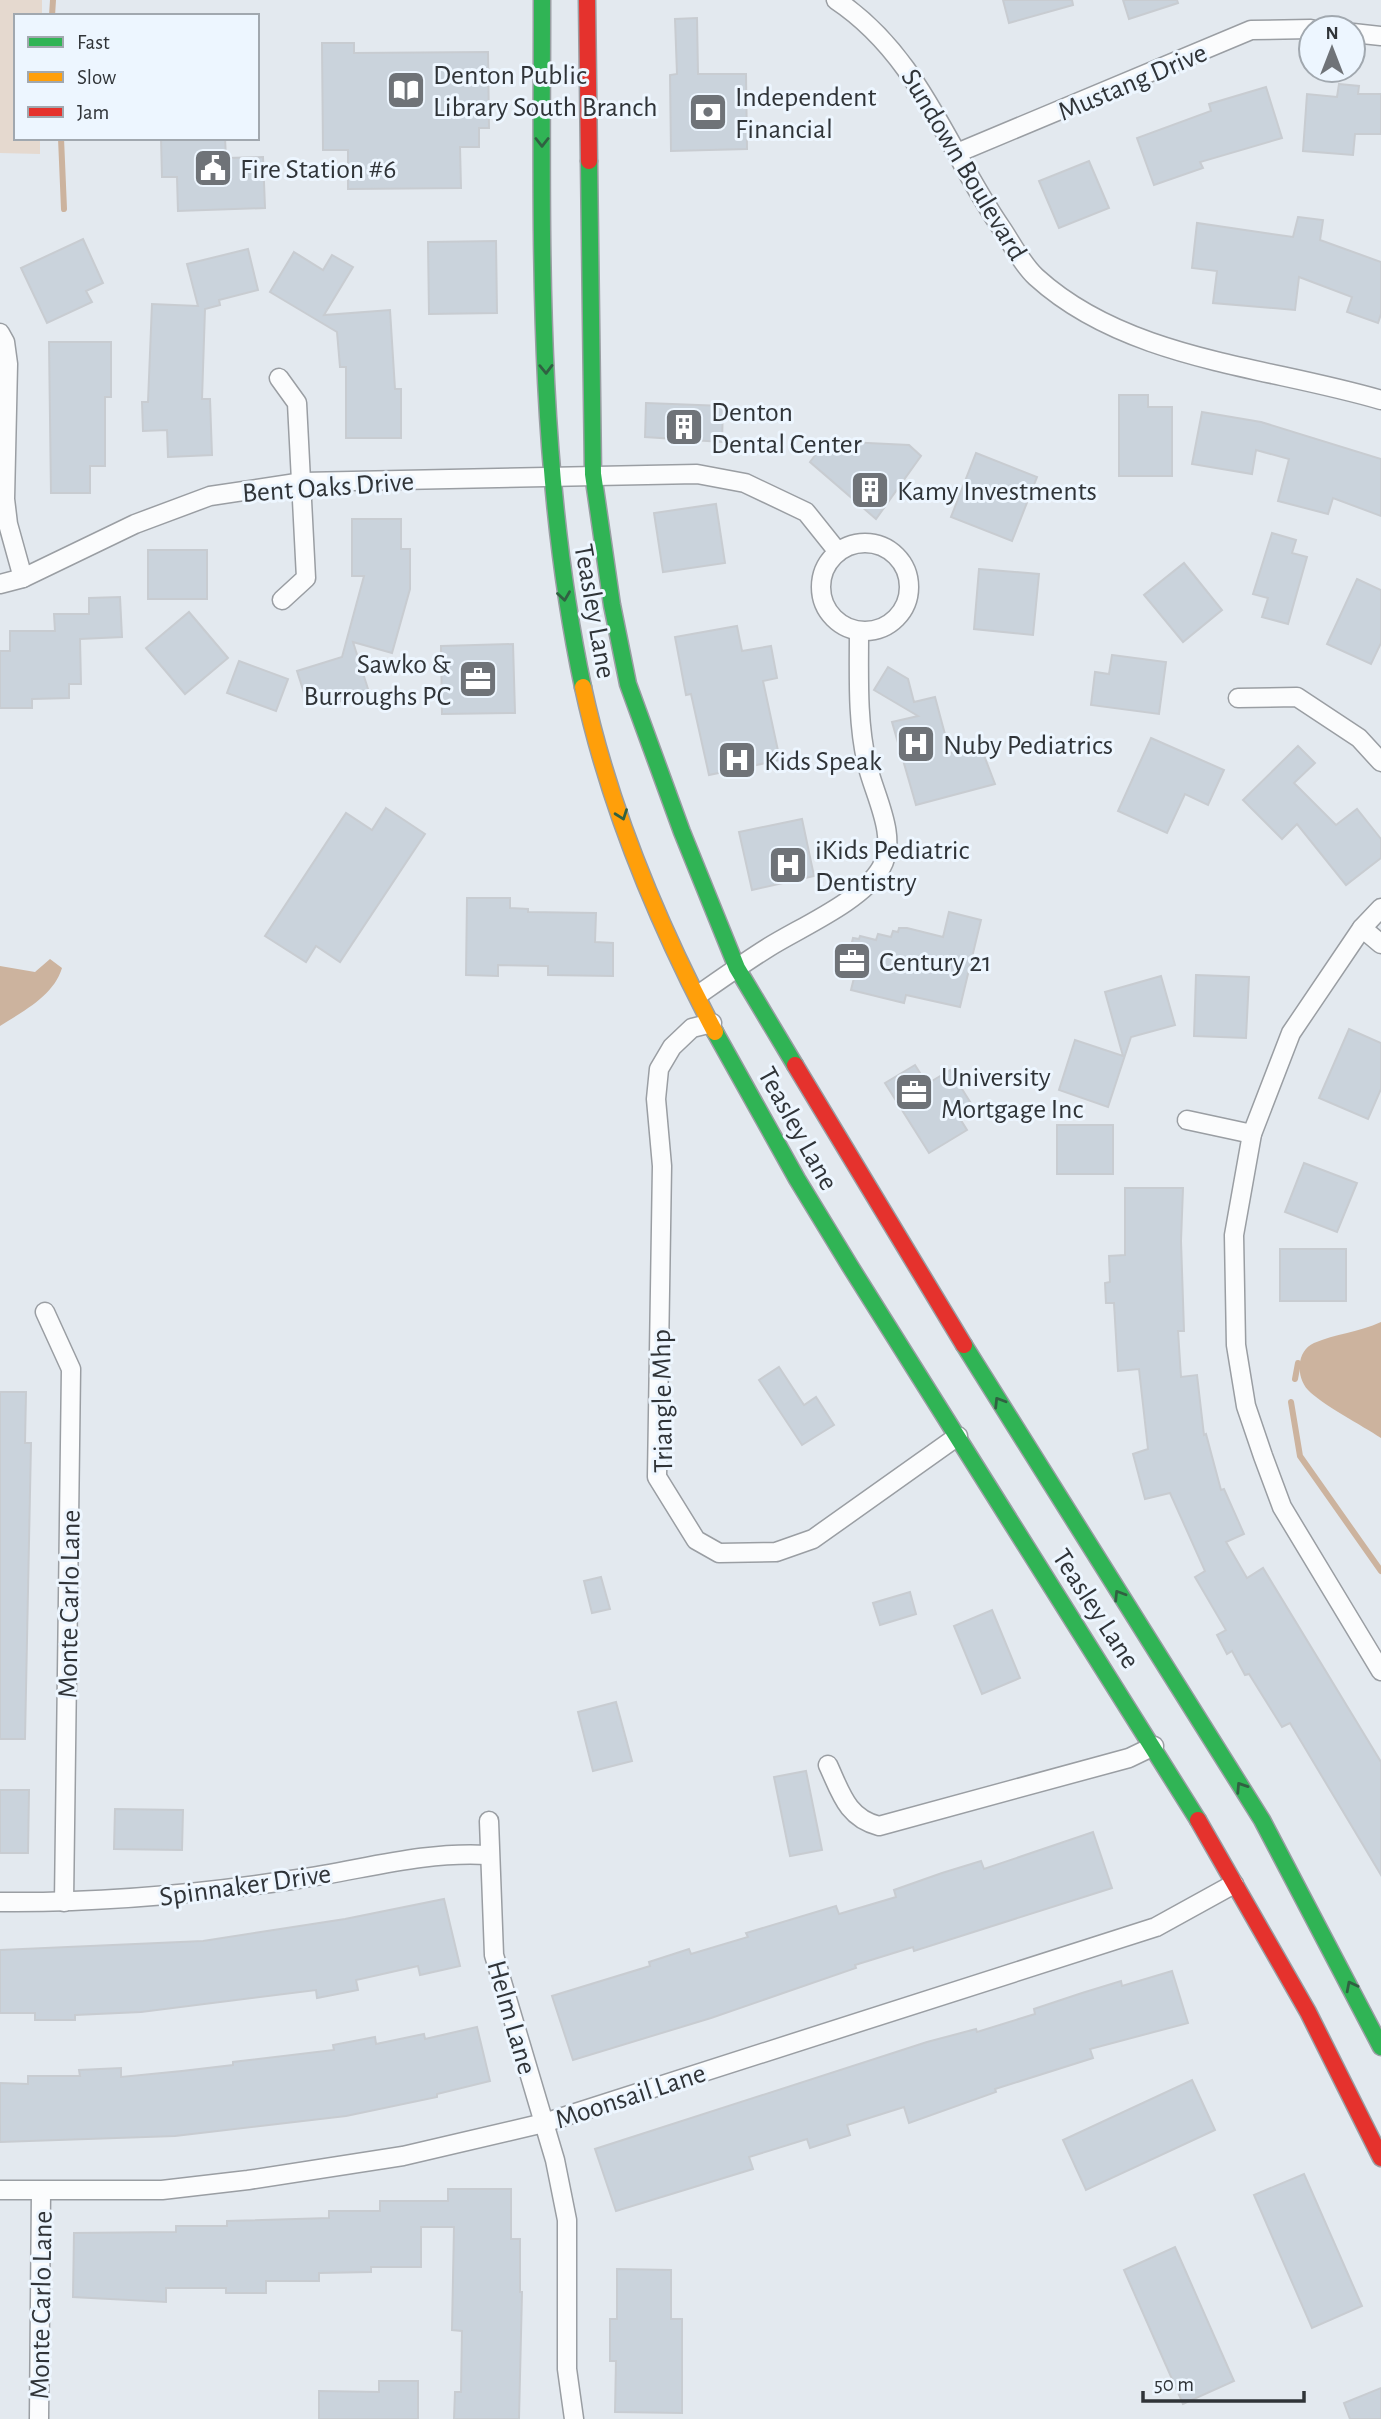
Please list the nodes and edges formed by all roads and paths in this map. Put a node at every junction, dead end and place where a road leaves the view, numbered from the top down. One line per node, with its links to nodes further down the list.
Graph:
1 (541, 0): 10 (main road, Teasley Lane, one-way to 10)
2 (587, 0): 9 (main road, Teasley Lane)
3 (836, 0): 5 (street, Sundown Boulevard)
4 (1297, 29): 5 (street, Mustang Drive)
5 (957, 153): 8 (street, Sundown Boulevard)
6 (0, 333): 13 (street)
7 (279, 378): 11 (street)
8 (1381, 400)
9 (593, 474): 10 (street, Bent Oaks Drive); 12 (street, Bent Oaks Drive); 22 (main road, Teasley Lane)
10 (549, 475): 11 (street, Bent Oaks Drive); 23 (main road, Teasley Lane, one-way to 23)
11 (303, 482): 13 (street, Bent Oaks Drive); 15 (street)
12 (838, 552): 16 (street); 16 (street)
13 (23, 578): 14 (street, Bent Oaks Drive)
14 (0, 584)
15 (282, 600)
16 (859, 632): 22 (street)
17 (1238, 698): 18 (street)
18 (1381, 762)
19 (1381, 908): 20 (street)
20 (1362, 928): 21 (street); 26 (street)
21 (1381, 944)
22 (737, 968): 23 (street); 37 (main road, Teasley Lane, one-way to 22)
23 (698, 995): 24 (main road, Teasley Lane)
24 (712, 1023): 28 (main road, Teasley Lane); 28 (street, Triangle Mhp)
25 (1187, 1119): 26 (street)
26 (1252, 1134): 29 (street)
27 (45, 1312): 36 (street, Monte Carlo Lane)
28 (958, 1436): 30 (main road, Teasley Lane)
29 (1381, 1671)
30 (1154, 1746): 31 (street); 34 (main road, Teasley Lane)
31 (828, 1765)
32 (489, 1821): 33 (street, Helm Lane)
33 (488, 1855): 36 (street, Spinnaker Drive); 38 (street, Helm Lane)
34 (1234, 1884): 38 (street, Moonsail Lane); 39 (main road, Teasley Lane)
35 (0, 1902): 36 (street, Spinnaker Drive)
36 (64, 1902)
37 (1381, 2048)
38 (544, 2123): 41 (street, Moonsail Lane); 43 (street, Helm Lane)
39 (1381, 2158)
40 (0, 2190): 41 (street, Moonsail Lane)
41 (41, 2191): 42 (street, Monte Carlo Lane)
42 (39, 2419)
43 (574, 2419)

